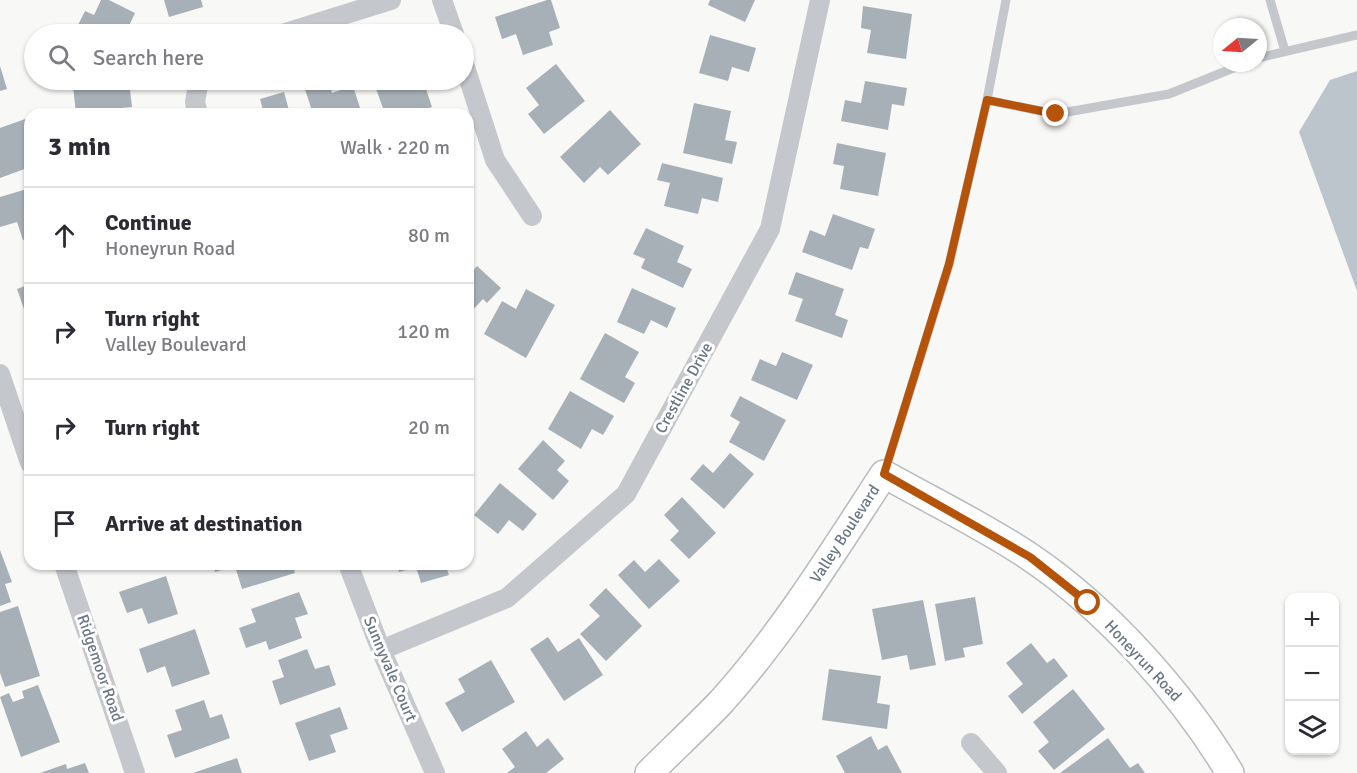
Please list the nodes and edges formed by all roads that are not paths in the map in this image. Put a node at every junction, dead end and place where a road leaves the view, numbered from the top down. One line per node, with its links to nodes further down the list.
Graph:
1 (391, 0): 6 (street)
2 (442, 0): 7 (street)
3 (820, 0): 22 (street, Crestline Drive)
4 (1006, 0): 14 (lane, Valley Boulevard)
5 (1270, 0): 9 (lane)
6 (314, 24)
7 (450, 24)
8 (1357, 35): 9 (lane)
9 (1285, 51): 10 (lane)
10 (1267, 56)
11 (1224, 72): 14 (lane)
12 (197, 90): 15 (street)
13 (472, 90): 16 (street)
14 (987, 100): 19 (lane, Valley Boulevard)
15 (196, 108)
16 (532, 216)
17 (0, 374): 18 (street)
18 (24, 445)
19 (884, 474): 26 (street, Valley Boulevard); 28 (street, Honeyrun Road)
20 (66, 570): 24 (street, Ridgemoor Road)
21 (350, 570): 22 (street, Sunnyvale Court)
22 (381, 650): 25 (street, Sunnyvale Court)
23 (971, 743): 27 (street)
24 (135, 773)
25 (435, 773)
26 (649, 773)
27 (997, 773)
28 (1230, 773)

